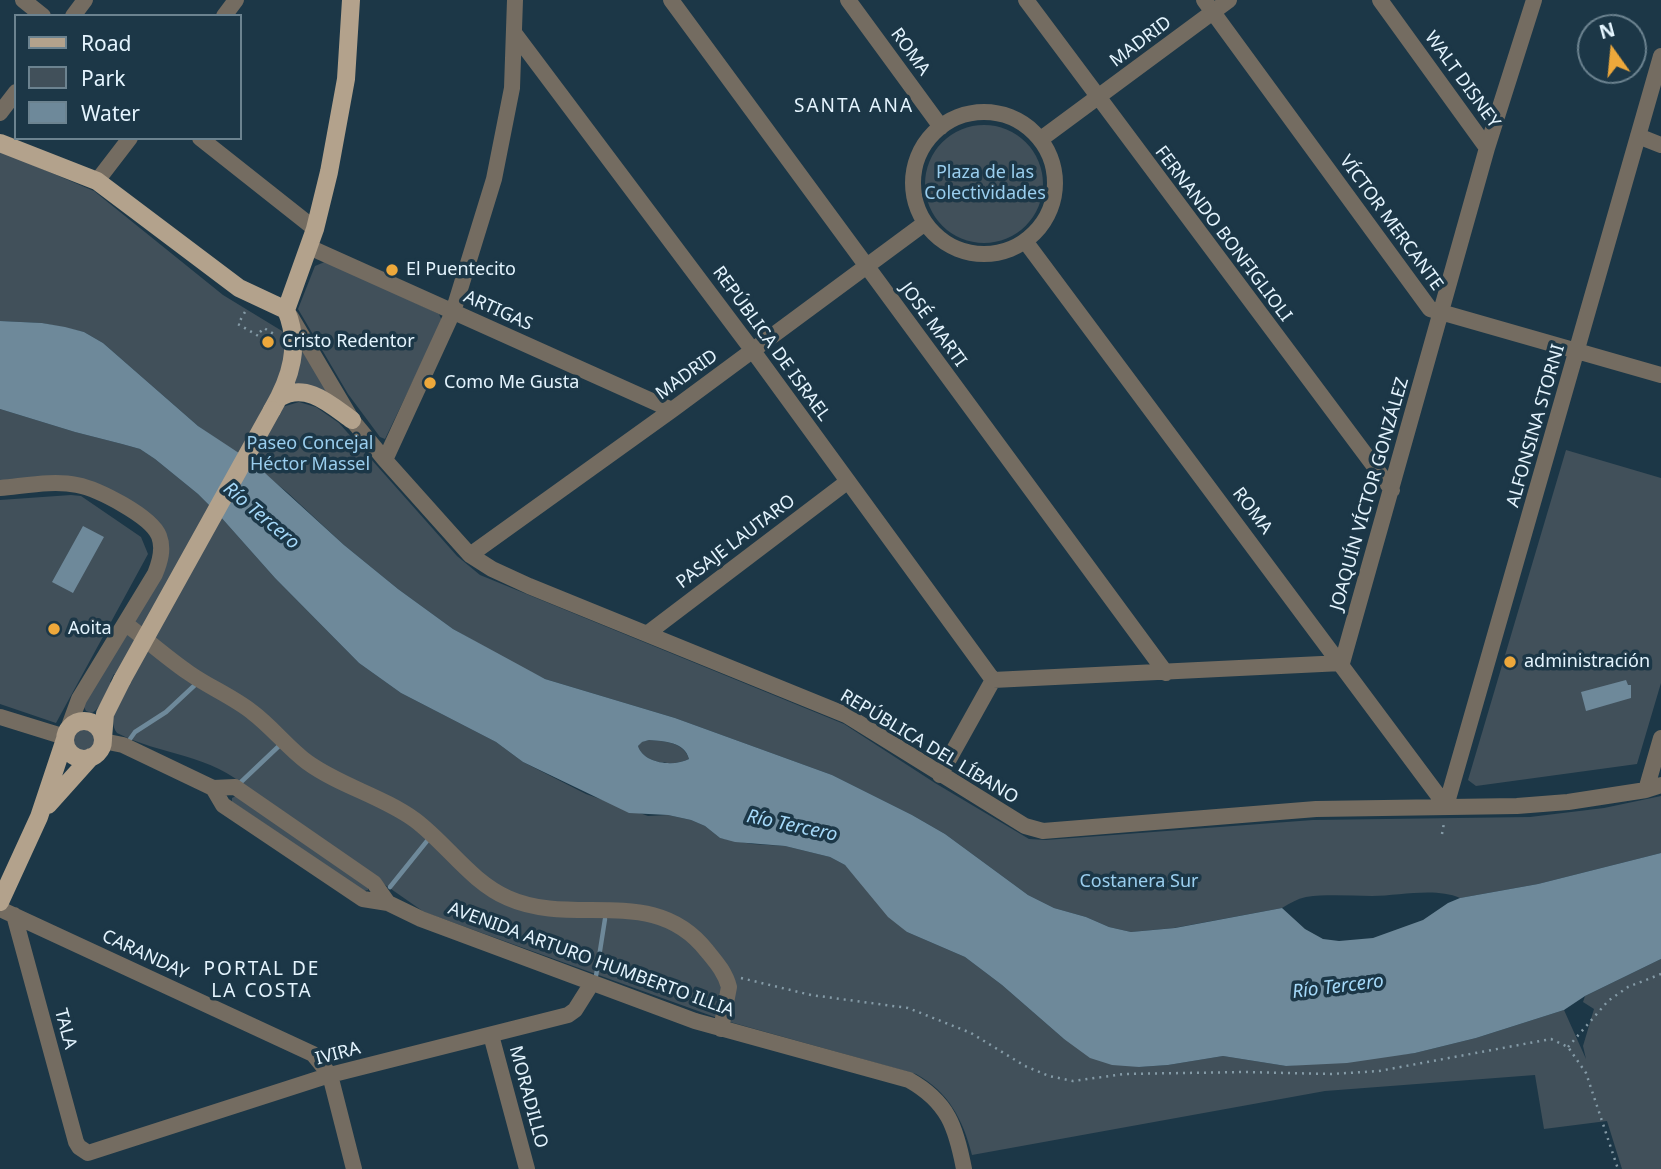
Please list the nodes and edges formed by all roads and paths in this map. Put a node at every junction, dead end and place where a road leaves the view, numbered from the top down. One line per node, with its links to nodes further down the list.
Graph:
1 (23, 0): 11 (street)
2 (351, 0): 27 (main road)
3 (515, 0): 12 (street)
4 (671, 0): 30 (street, JOSÉ MARTI)
5 (848, 0): 17 (street, ROMA)
6 (1026, 0): 15 (street, FERNANDO BONFIGLIOLI)
7 (1229, 0): 10 (street, MADRID)
8 (1380, 0): 24 (street, WALT DISNEY)
9 (1534, 0): 24 (street, JOAQUÍN VÍCTOR GONZÁLEZ)
10 (1209, 6): 15 (street, MADRID); 34 (street, VÍCTOR MERCANTE)
11 (40, 14)
12 (515, 34): 33 (street); 40 (street, REPÚBLICA DE ISRAEL)
13 (1661, 56): 18 (street, ALFONSINA STORNI)
14 (14, 95): 16 (street)
15 (1097, 98): 19 (street, MADRID); 49 (street, FERNANDO BONFIGLIOLI)
16 (0, 113)
17 (941, 127): 19 (street); 26 (street)
18 (1638, 136): 23 (street); 41 (street, ALFONSINA STORNI)
19 (1041, 139): 28 (street)
20 (128, 140): 25 (street)
21 (203, 140): 27 (street)
22 (0, 143): 25 (main road)
23 (1661, 145)
24 (1487, 148): 34 (street, JOAQUÍN VÍCTOR GONZÁLEZ)
25 (97, 181): 31 (main road)
26 (925, 223): 28 (street); 30 (street, MADRID)
27 (315, 229): 29 (main road)
28 (1025, 241): 53 (street, ROMA)
29 (309, 247): 31 (main road); 33 (street, ARTIGAS)
30 (866, 267): 40 (street, MADRID); 54 (street, JOSÉ MARTI)
31 (286, 310): 43 (main road); 45 (street, REPÚBLICA DEL LÍBANO)
32 (244, 312): 38 (path)
33 (453, 312): 44 (street, ARTIGAS); 46 (street)
34 (1442, 312): 41 (street, VÍCTOR MERCANTE); 49 (street, JOAQUÍN VÍCTOR GONZÁLEZ)
35 (274, 327): 37 (path)
36 (260, 332): 37 (path)
37 (272, 332): 39 (path)
38 (260, 337)
39 (278, 338)
40 (753, 351): 44 (street, MADRID); 47 (street, REPÚBLICA DE ISRAEL)
41 (1578, 351): 42 (street, VÍCTOR MERCANTE); 64 (street, ALFONSINA STORNI)
42 (1661, 375)
43 (276, 404): 45 (main road); 56 (main road, bridge)
44 (672, 410): 50 (street, MADRID)
45 (352, 420): 46 (street, REPÚBLICA DEL LÍBANO)
46 (384, 460): 50 (street, REPÚBLICA DEL LÍBANO)
47 (847, 482): 52 (street, PASAJE LAUTARO); 55 (street, REPÚBLICA DE ISRAEL)
48 (0, 488): 51 (street)
49 (1392, 490): 53 (street, JOAQUÍN VÍCTOR GONZÁLEZ)
50 (470, 555): 52 (street, REPÚBLICA DEL LÍBANO)
51 (126, 624): 58 (street); 68 (street)
52 (648, 633): 62 (street, REPÚBLICA DEL LÍBANO)
53 (1342, 663): 54 (street); 64 (street, ROMA)
54 (1166, 673): 55 (street)
55 (993, 680): 62 (street)
56 (108, 704): 58 (main road); 60 (main road)
57 (0, 717): 58 (street)
58 (70, 732): 60 (main road); 61 (main road); 65 (main road)
59 (1661, 738): 63 (street)
60 (103, 740): 61 (main road); 70 (street, AVENIDA ARTURO HUMBERTO ILLIA)
61 (92, 757): 65 (main road)
62 (940, 775): 64 (street, REPÚBLICA DEL LÍBANO)
63 (1653, 788): 64 (street, REPÚBLICA DEL LÍBANO)
64 (1446, 806)
65 (39, 817): 66 (main road)
66 (0, 902)
67 (7, 912): 74 (street, CARANDAY); 75 (street, TALA)
68 (724, 973): 71 (street); 73 (path)
69 (1661, 974): 73 (path)
70 (592, 983): 71 (street, AVENIDA ARTURO HUMBERTO ILLIA); 72 (street, IVIRA)
71 (721, 1029): 78 (street, AVENIDA ARTURO HUMBERTO ILLIA)
72 (491, 1035): 74 (street, IVIRA); 77 (street, MORADILLO)
73 (1568, 1047): 79 (path)
74 (330, 1075): 75 (street, IVIRA); 76 (street)
75 (83, 1151)
76 (354, 1169)
77 (527, 1169)
78 (964, 1169)
79 (1618, 1169)

